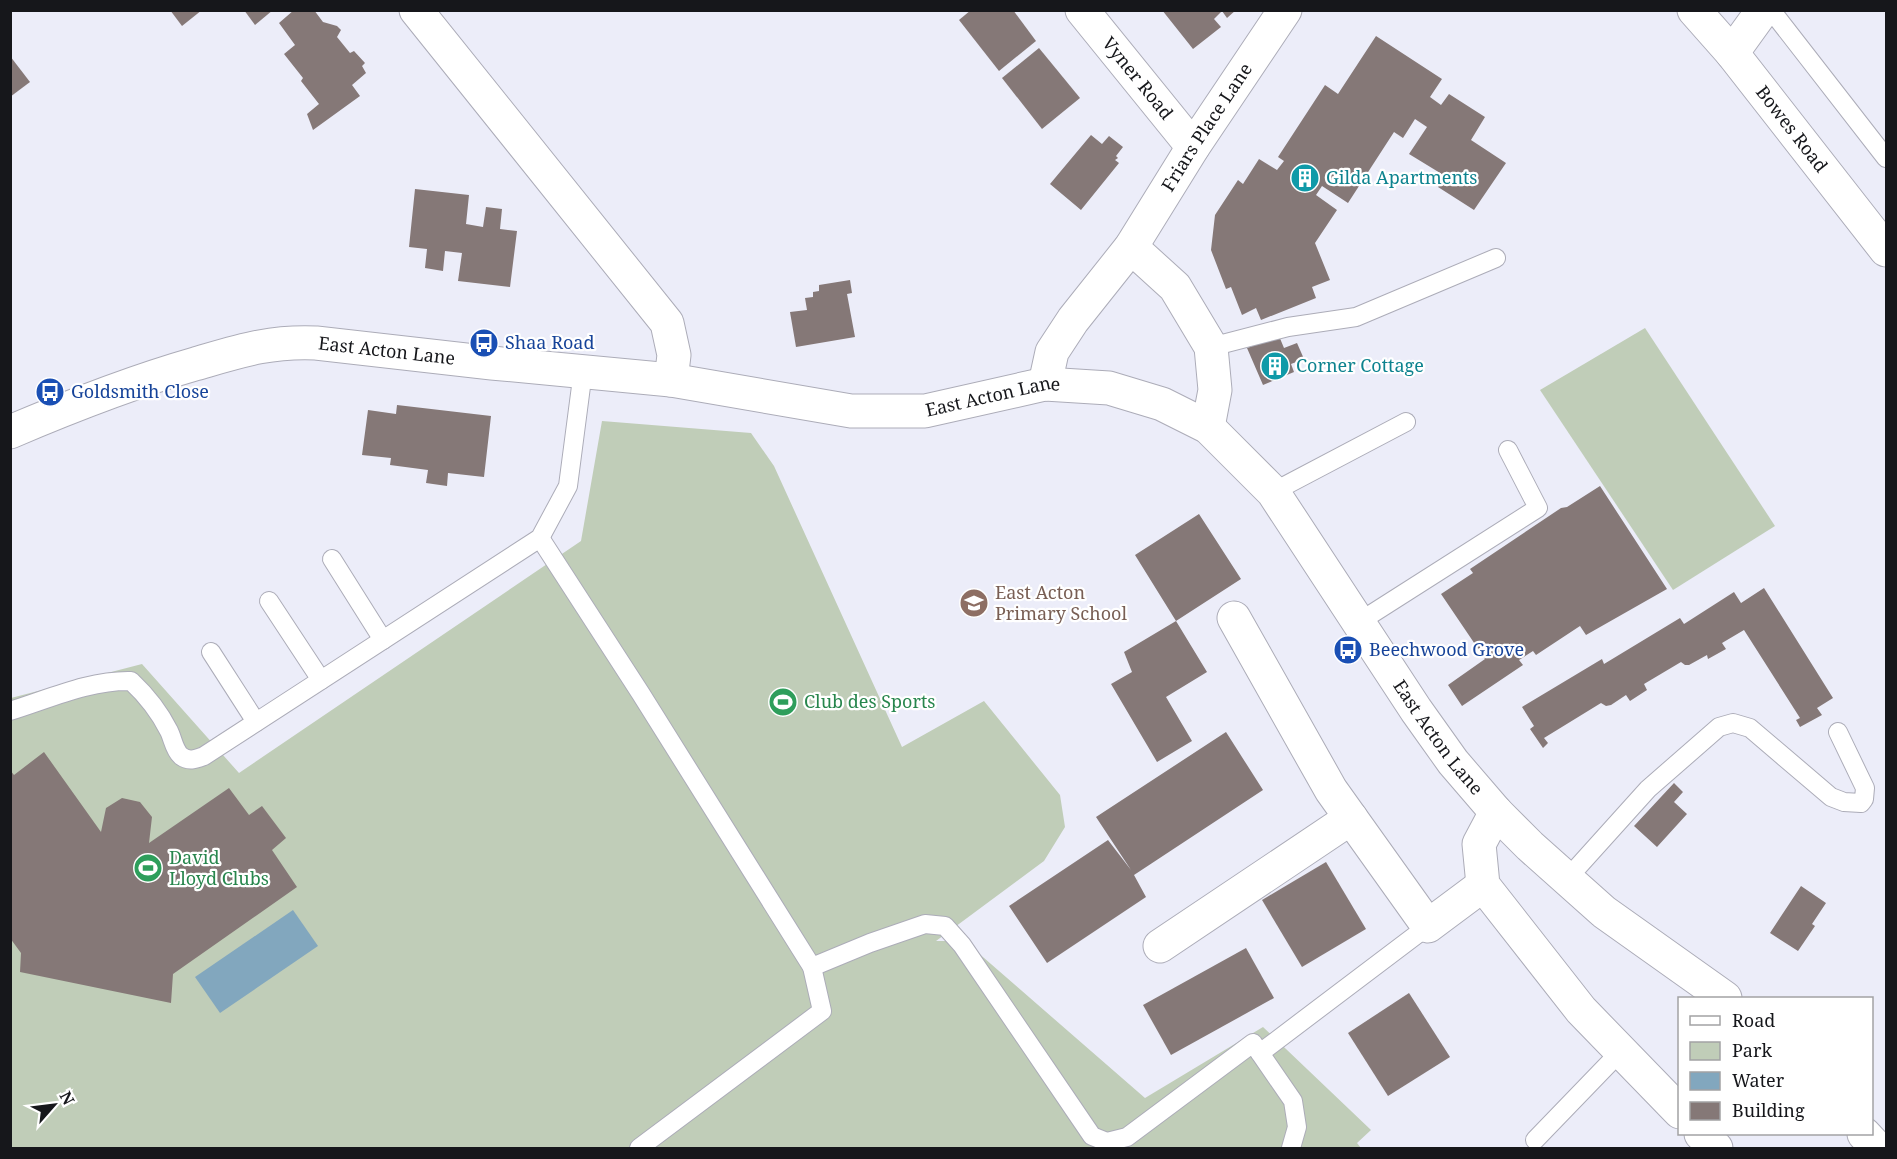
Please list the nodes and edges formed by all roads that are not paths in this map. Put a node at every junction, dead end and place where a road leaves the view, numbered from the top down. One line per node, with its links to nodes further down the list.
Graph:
1 (416, 10): 15 (street)
2 (1082, 10): 8 (street, Vyner Road)
3 (1285, 10): 8 (street, Friars Place Lane)
4 (1694, 10): 7 (street, Bowes Road)
5 (1763, 10): 7 (street)
6 (1771, 10): 9 (lane)
7 (1732, 53): 11 (street, Bowes Road)
8 (1193, 147): 10 (street, Friars Place Lane)
9 (1887, 158)
10 (1131, 247): 13 (street); 16 (street, Friars Place Lane)
11 (1887, 250)
12 (1496, 258): 13 (lane)
13 (1211, 347): 18 (street)
14 (583, 371): 15 (street, East Acton Lane); 19 (street, East Acton Lane); 22 (lane)
15 (671, 380): 16 (street, East Acton Lane)
16 (1045, 384): 18 (street, East Acton Lane)
17 (1406, 422): 21 (lane)
18 (1208, 427): 21 (street, East Acton Lane)
19 (10, 432)
20 (1508, 450): 26 (lane)
21 (1273, 492): 26 (street, East Acton Lane)
22 (540, 538): 27 (lane); 39 (lane)
23 (332, 559): 27 (lane)
24 (269, 601): 29 (lane)
25 (1234, 618): 34 (street)
26 (1359, 622): 33 (street, East Acton Lane)
27 (383, 640): 29 (lane)
28 (211, 652): 31 (lane)
29 (321, 680): 31 (lane)
30 (10, 711): 31 (lane)
31 (256, 722)
32 (1838, 732): 35 (lane)
33 (1496, 812): 35 (street, East Acton Lane); 36 (street)
34 (1351, 818): 37 (street); 38 (street)
35 (1566, 880): 40 (street, East Acton Lane)
36 (1483, 885): 37 (street); 41 (street)
37 (1428, 926): 42 (lane)
38 (1161, 946)
39 (812, 968): 42 (lane); 47 (lane)
40 (1722, 997)
41 (1620, 1052): 43 (street); 46 (lane)
42 (1260, 1053): 48 (lane)
43 (1678, 1110)
44 (1702, 1135): 49 (street)
45 (1865, 1135): 50 (street)
46 (1535, 1140)
47 (639, 1149)
48 (1292, 1149)
49 (1716, 1149)
50 (1877, 1149)

